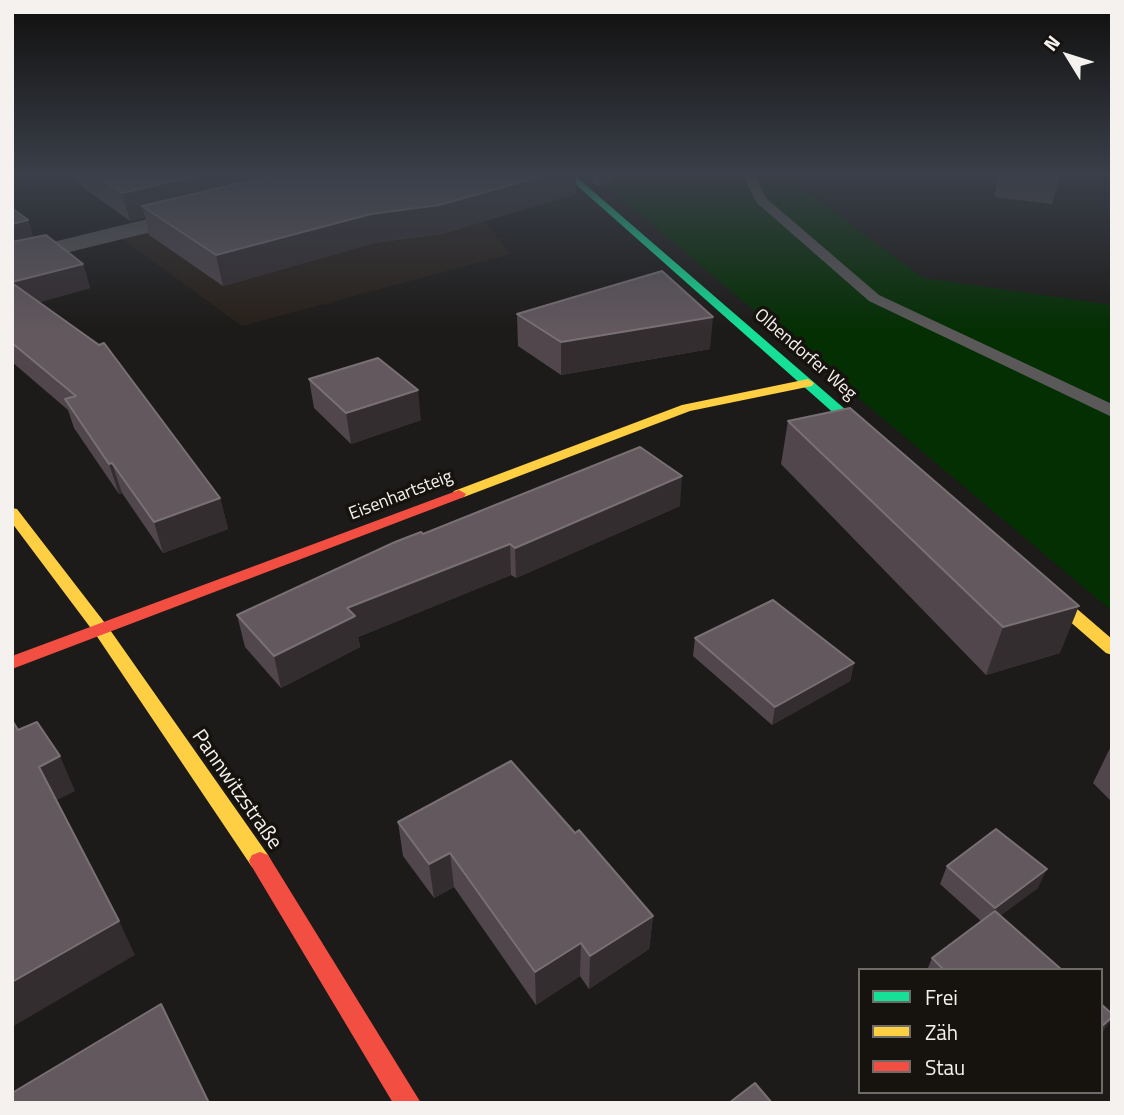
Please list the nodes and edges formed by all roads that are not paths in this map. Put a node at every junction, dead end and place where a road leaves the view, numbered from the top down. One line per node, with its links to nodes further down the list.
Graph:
1 (147, 226): 4 (street)
2 (628, 226): 5 (street, Olbendorfer Weg)
3 (791, 226): 6 (lane)
4 (12, 259)
5 (808, 383): 7 (street, Olbendorfer Weg); 10 (street, Eisenhartsteig)
6 (1112, 411)
7 (894, 458)
8 (12, 512): 10 (street, Pannwitzstraße)
9 (1018, 567): 11 (street)
10 (102, 631): 12 (street, Eisenhartsteig); 13 (street, Pannwitzstraße)
11 (1112, 649)
12 (12, 663)
13 (408, 1103)

